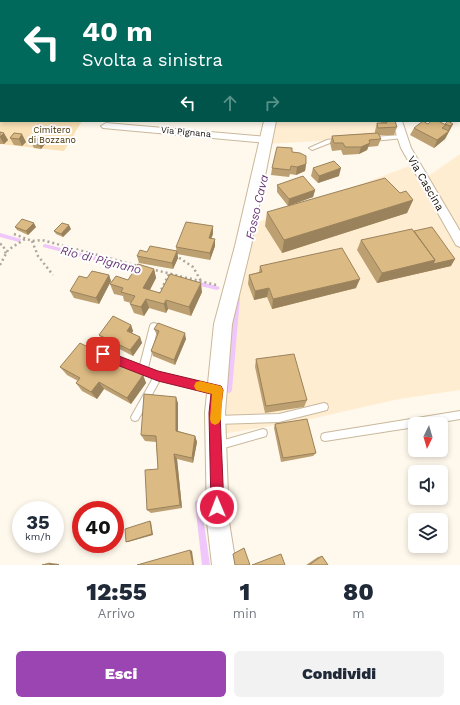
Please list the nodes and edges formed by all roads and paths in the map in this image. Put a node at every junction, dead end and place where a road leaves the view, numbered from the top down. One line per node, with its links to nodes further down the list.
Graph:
1 (270, 122): 6 (street)
2 (397, 122): 4 (street, Via Cascina)
3 (106, 126): 6 (street, Via Pignana)
4 (402, 138): 5 (lane); 12 (street, Via Cascina)
5 (366, 139)
6 (267, 140): 22 (street)
7 (344, 140): 8 (lane)
8 (312, 148)
9 (14, 234): 10 (path)
10 (26, 239): 11 (path); 14 (path)
11 (32, 241): 17 (path); 20 (path)
12 (460, 242)
13 (0, 244): 14 (path)
14 (6, 254): 16 (path)
15 (172, 254): 21 (path)
16 (0, 265)
17 (139, 266)
18 (147, 268): 19 (path)
19 (169, 274): 21 (path); 23 (path)
20 (53, 275)
21 (201, 282): 22 (path)
22 (232, 289): 28 (street)
23 (159, 294)
24 (154, 326): 26 (lane)
25 (103, 354): 26 (lane)
26 (143, 370): 27 (lane)
27 (158, 376): 28 (lane); 31 (lane)
28 (217, 390): 32 (street)
29 (324, 407): 32 (lane)
30 (460, 415): 34 (lane)
31 (135, 417)
32 (215, 420): 35 (street)
33 (263, 432): 35 (lane)
34 (325, 437)
35 (217, 446): 36 (street)
36 (224, 565)

